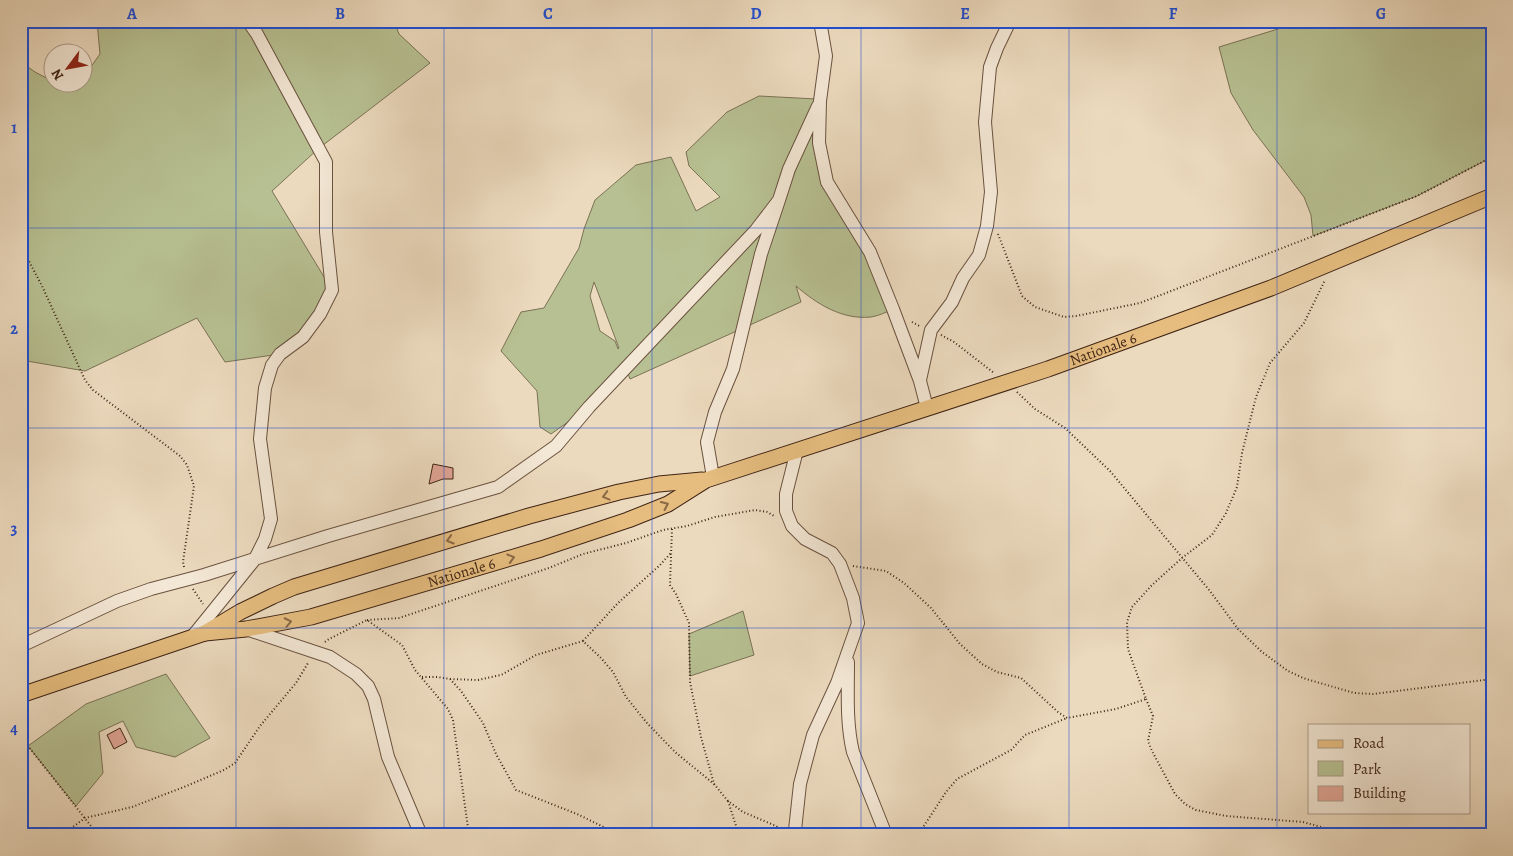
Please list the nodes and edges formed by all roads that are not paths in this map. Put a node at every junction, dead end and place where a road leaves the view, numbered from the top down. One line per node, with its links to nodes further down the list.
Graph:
1 (248, 21): 11 (street)
2 (820, 21): 4 (street)
3 (1010, 21): 7 (street)
4 (820, 101): 6 (street); 7 (street)
5 (1492, 196): 8 (main road, Nationale 6)
6 (779, 200): 10 (street); 11 (street)
7 (920, 381): 8 (street)
8 (927, 408): 9 (main road, Nationale 6)
9 (797, 450): 10 (main road, Nationale 6); 15 (street)
10 (710, 479): 12 (main road, Nationale 6, one-way to 10); 13 (main road, Nationale 6, one-way to 13)
11 (255, 559): 13 (street); 14 (street)
12 (246, 629): 13 (main road, Nationale 6); 17 (street)
13 (199, 635): 16 (main road, Nationale 6)
14 (21, 646)
15 (848, 652): 18 (street); 19 (street)
16 (21, 695)
17 (421, 835)
18 (793, 835)
19 (886, 835)

